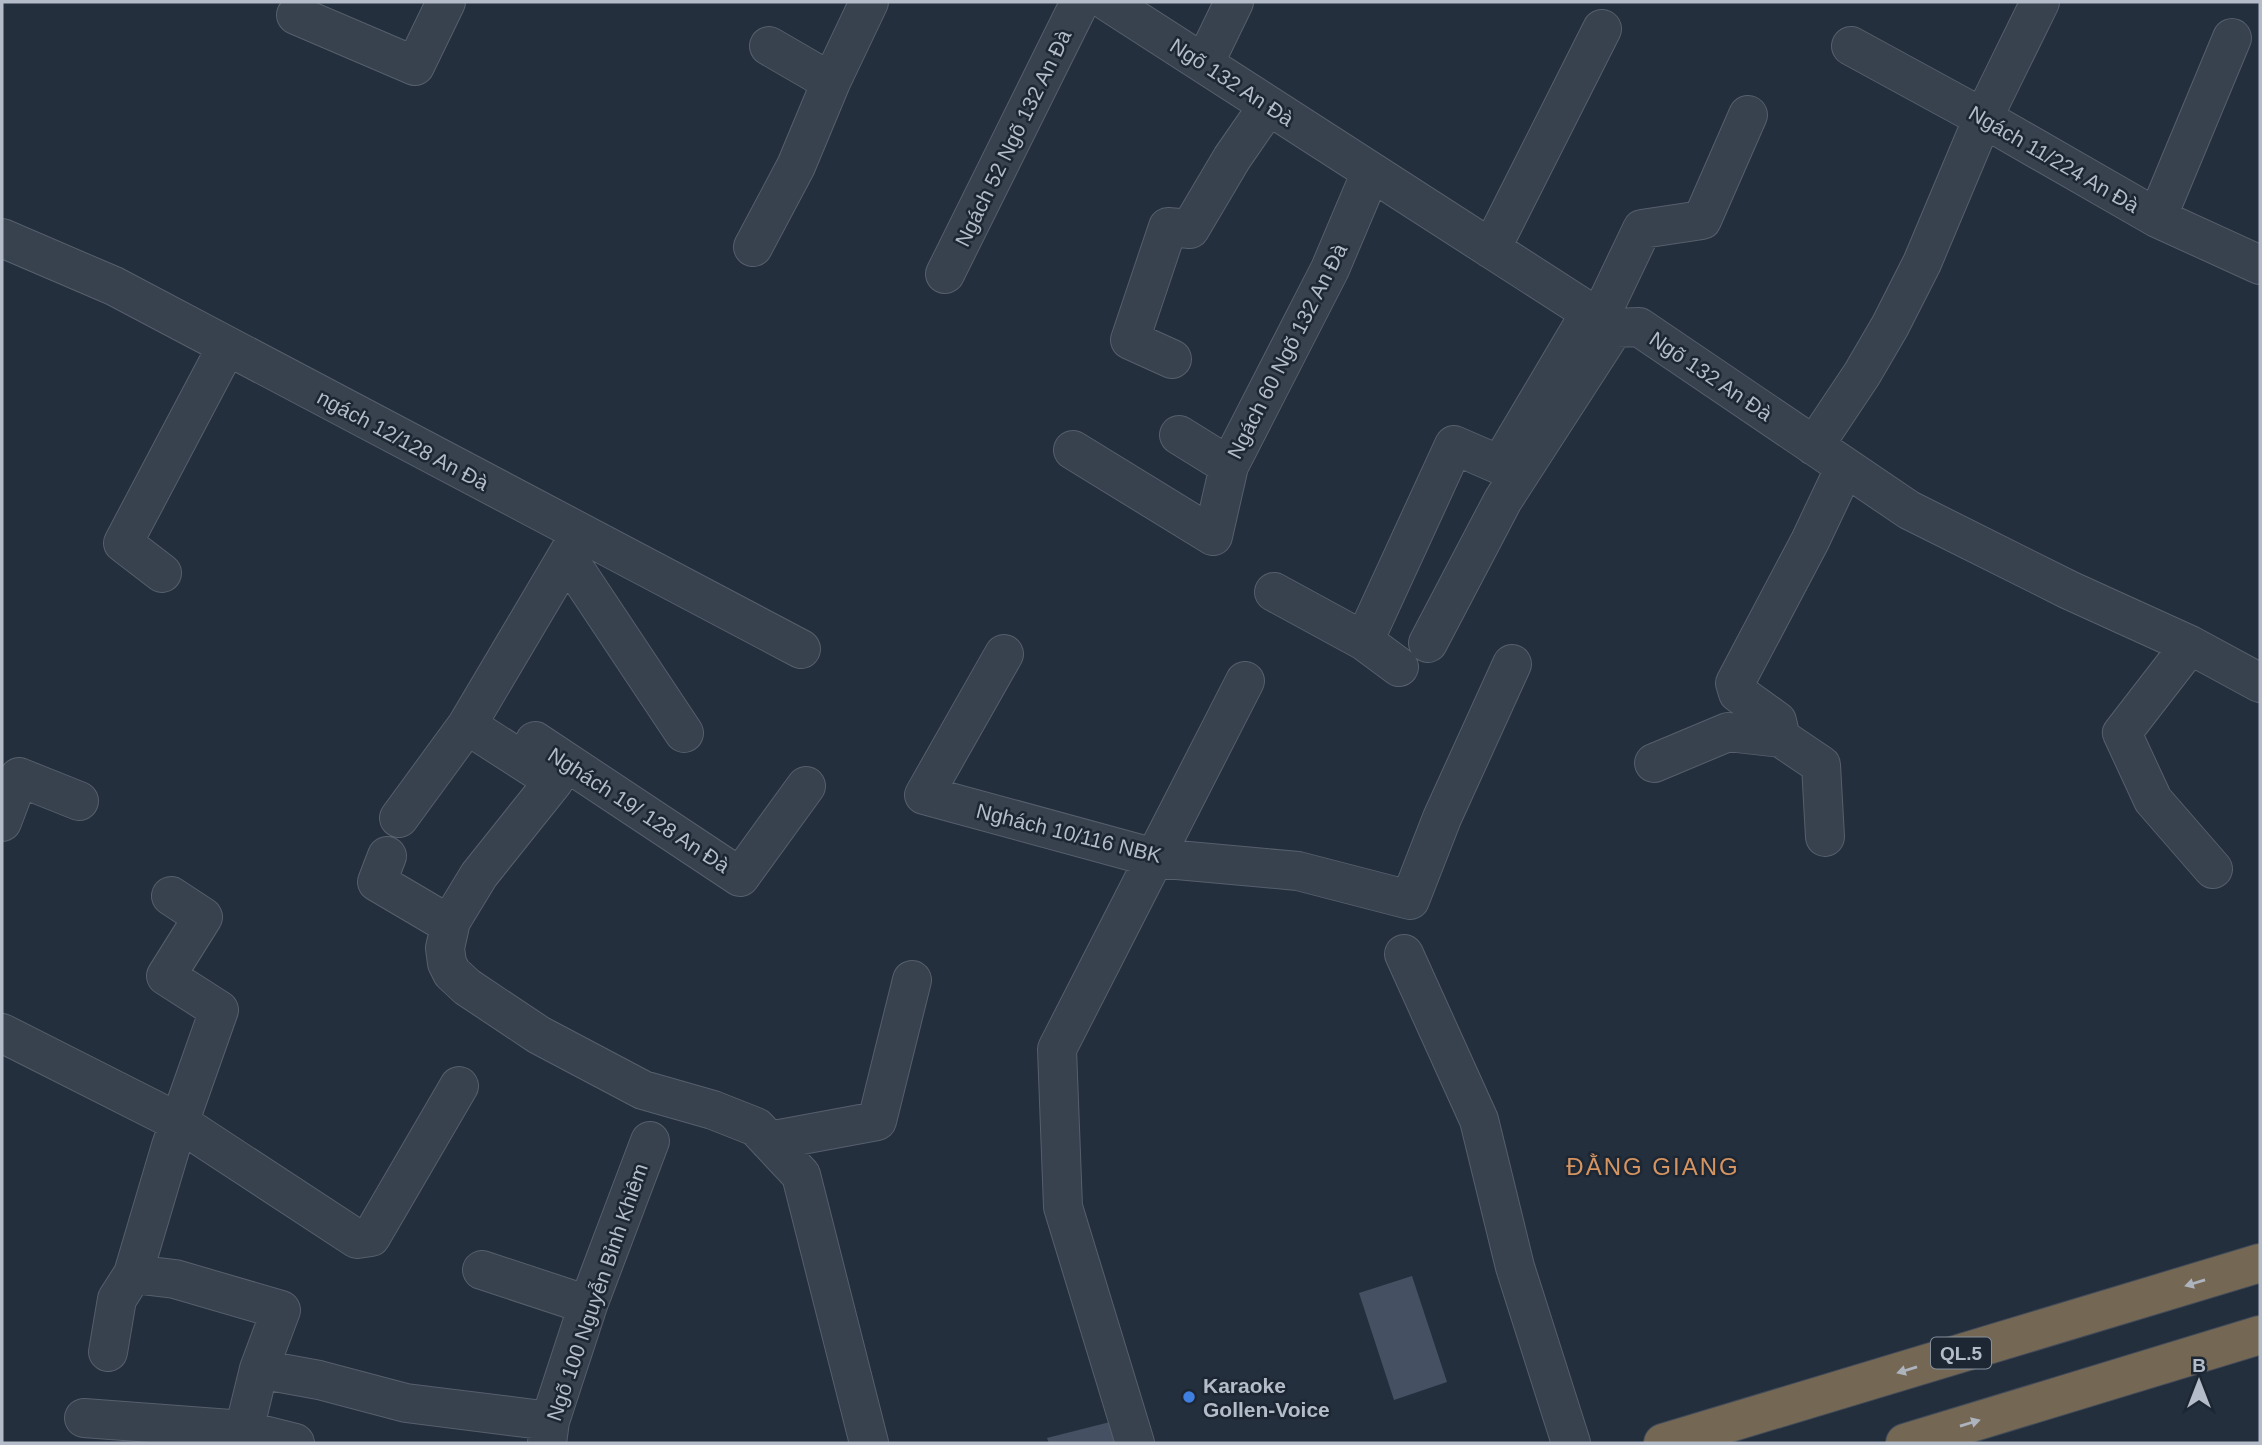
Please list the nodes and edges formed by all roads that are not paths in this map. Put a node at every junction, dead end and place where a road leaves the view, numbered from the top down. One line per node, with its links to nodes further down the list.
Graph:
1 (446, 2): 7 (lane)
2 (869, 2): 13 (lane)
3 (1080, 2): 23 (lane, Ngách 52 Ngõ 132 An Đà)
4 (1108, 2): 12 (lane, Ngõ 132 An Đà)
5 (1234, 2): 12 (lane)
6 (2040, 2): 16 (lane)
7 (296, 15)
8 (1602, 29): 21 (lane)
9 (2232, 38): 18 (lane)
10 (769, 46): 13 (lane)
11 (1851, 46): 16 (lane, Ngách 11/224 An Đà)
12 (1204, 64): 14 (lane, Ngõ 132 An Đà)
13 (831, 82): 20 (lane)
14 (1268, 106): 17 (lane, Ngõ 132 An Đà); 26 (lane)
15 (1748, 116): 24 (lane)
16 (1983, 118): 18 (lane, Ngách 11/224 An Đà); 28 (lane)
17 (1371, 172): 21 (lane, Ngõ 132 An Đà); 30 (lane, Ngách 60 Ngõ 132 An Đà)
18 (2157, 218): 22 (lane, Ngách 11/224 An Đà)
19 (2, 238): 25 (lane, ngách 12/128 An Đà)
20 (753, 247)
21 (1491, 249): 24 (lane, Ngõ 132 An Đà)
22 (2260, 265)
23 (945, 274)
24 (1601, 320): 28 (lane, Ngõ 132 An Đà); 35 (lane); 35 (lane)
25 (227, 346): 32 (lane, ngách 12/128 An Đà); 33 (lane)
26 (1172, 359)
27 (1179, 435): 30 (lane)
28 (1814, 446): 31 (lane, Ngõ 132 An Đà)
29 (1073, 450): 30 (lane, Ngách 60 Ngõ 132 An Đà)
30 (1229, 466)
31 (1845, 467): 36 (lane, Ngõ 132 An Đà); 44 (lane)
32 (574, 546): 37 (lane, ngách 12/128 An Đà); 42 (lane); 43 (lane)
33 (162, 573)
34 (1274, 592): 35 (lane)
35 (1364, 641)
36 (2190, 646): 41 (lane, Ngõ 132 An Đà); 53 (lane)
37 (801, 649)
38 (1004, 654): 52 (lane, Nghách 10/116 NBK)
39 (1512, 664): 52 (lane, Nghách 10/116 NBK)
40 (1245, 681): 52 (lane)
41 (2260, 683)
42 (473, 715): 46 (lane, Nghách 19/ 128 An Đà); 48 (lane); 55 (lane)
43 (684, 733)
44 (1781, 738): 45 (lane); 50 (lane)
45 (1654, 763)
46 (806, 786)
47 (79, 801): 49 (lane)
48 (399, 818)
49 (2, 822)
50 (1825, 837)
51 (387, 856): 55 (lane)
52 (1155, 858): 75 (lane)
53 (2213, 869)
54 (171, 896): 60 (lane)
55 (450, 925): 62 (lane)
56 (1404, 954): 76 (lane)
57 (912, 980): 62 (lane)
58 (2, 1033): 60 (lane)
59 (459, 1086): 60 (lane)
60 (180, 1123): 65 (lane)
61 (650, 1141): 66 (lane, Ngõ 100 Nguyễn Bỉnh Khiêm)
62 (769, 1141): 74 (lane)
63 (2260, 1264): 77 (highway, QL.5, one-way to 77)
64 (482, 1270): 66 (lane)
65 (133, 1275): 68 (lane); 69 (lane)
66 (588, 1305): 72 (lane, Ngõ 100 Nguyễn Bỉnh Khiêm)
67 (2260, 1335): 78 (highway, one-way to 67)
68 (108, 1352)
69 (258, 1369): 71 (lane); 72 (lane)
70 (84, 1418): 71 (lane)
71 (244, 1430): 73 (lane)
72 (548, 1432)
73 (295, 1443)
74 (869, 1443)
75 (1135, 1443)
76 (1571, 1443)
77 (1662, 1443)
78 (1905, 1443)

